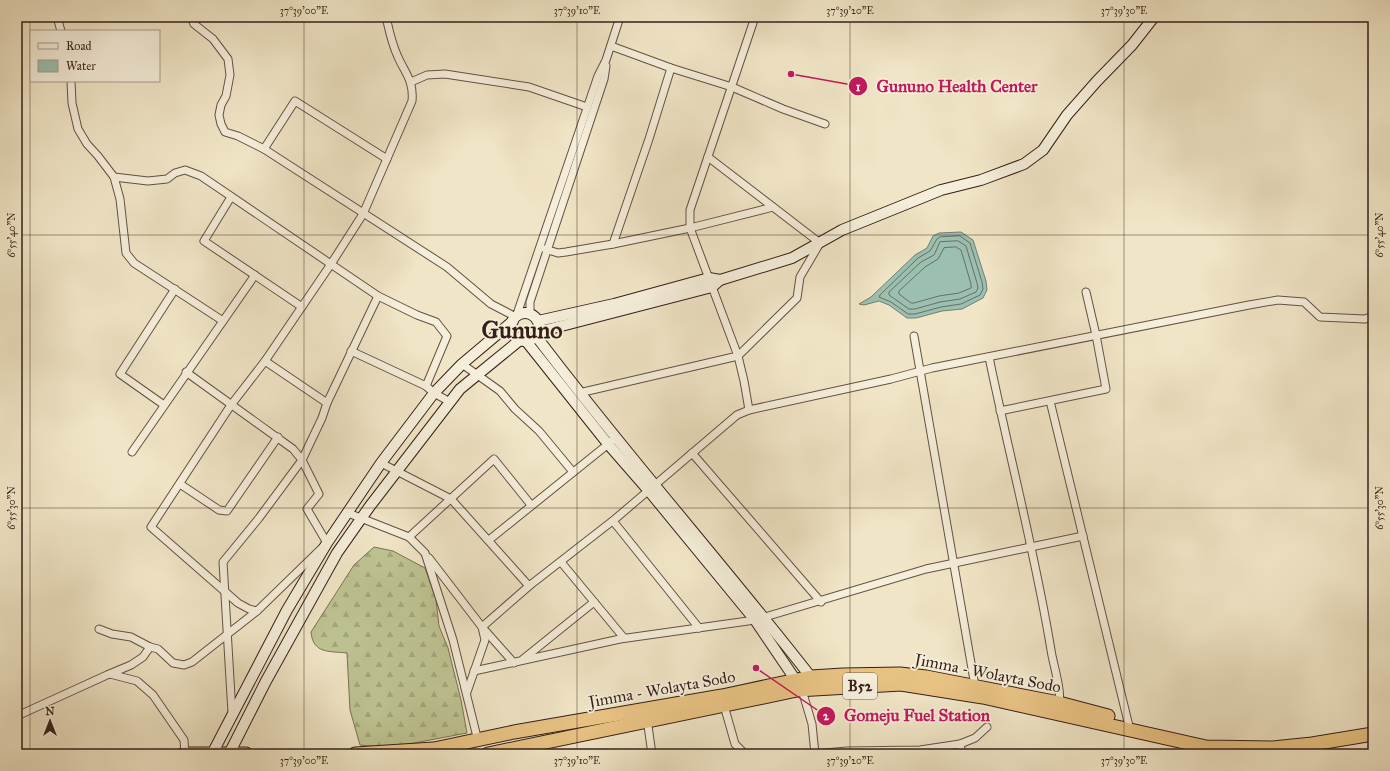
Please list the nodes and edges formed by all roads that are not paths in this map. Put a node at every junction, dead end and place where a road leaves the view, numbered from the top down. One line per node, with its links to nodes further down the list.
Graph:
1 (57, 17): 7 (street)
2 (191, 17): 16 (street)
3 (386, 17): 12 (street)
4 (620, 17): 8 (street)
5 (754, 17): 13 (street)
6 (1154, 17): 24 (main road)
7 (61, 30)
8 (611, 46): 9 (street); 10 (street)
9 (606, 60): 14 (street); 26 (street)
10 (671, 68): 13 (street); 25 (street)
11 (71, 82): 19 (street)
12 (411, 82): 14 (street); 18 (street)
13 (732, 87): 15 (street); 17 (street)
14 (588, 108): 26 (street)
15 (825, 124)
16 (264, 149): 18 (street); 22 (street)
17 (708, 157): 21 (street); 23 (street)
18 (387, 160): 22 (street)
19 (114, 177): 20 (street); 30 (street)
20 (231, 197): 27 (street); 28 (street)
21 (773, 206): 23 (street); 24 (street)
22 (363, 214): 27 (street); 35 (street)
23 (690, 228): 25 (street); 29 (street)
24 (820, 243): 29 (main road); 42 (street)
25 (613, 244): 26 (street)
26 (544, 248): 35 (street); 37 (street)
27 (331, 264): 32 (street); 33 (street)
28 (255, 275): 33 (street); 36 (street)
29 (710, 282): 37 (main road); 42 (street)
30 (176, 289): 36 (street); 55 (street)
31 (1086, 292): 38 (street)
32 (378, 296): 41 (street); 49 (street)
33 (302, 307): 44 (street)
34 (1373, 316): 38 (street)
35 (514, 319): 37 (main road); 40 (main road); 45 (main road)
36 (223, 321): 47 (street)
37 (536, 326): 40 (main road); 51 (main road)
38 (1096, 335): 43 (street); 52 (street)
39 (914, 336): 46 (street)
40 (523, 340): 48 (main road); 60 (main road)
41 (351, 351): 49 (street); 54 (street)
42 (738, 356): 51 (street); 57 (street)
43 (989, 357): 46 (street); 58 (street)
44 (265, 361): 54 (street); 56 (street)
45 (462, 364): 48 (street); 50 (main road)
46 (920, 371): 57 (street); 81 (street)
47 (186, 372): 55 (street); 56 (street)
48 (477, 375): 53 (main road); 66 (street)
49 (426, 386): 50 (street)
50 (434, 393): 53 (street); 64 (main road)
51 (579, 393): 60 (main road)
52 (1050, 401): 58 (street); 74 (street)
53 (450, 402): 65 (main road)
54 (327, 403): 63 (street)
55 (164, 405): 61 (street)
56 (231, 405): 59 (street); 67 (street)
57 (749, 410): 62 (street)
58 (1000, 411): 78 (street)
59 (278, 437): 63 (street); 67 (street)
60 (612, 441): 66 (street); 68 (main road)
61 (132, 452)
62 (692, 453): 68 (street); 85 (street)
63 (302, 460): 77 (street); 83 (street)
64 (381, 463): 65 (street); 71 (main road)
65 (396, 472): 69 (street); 72 (main road)
66 (573, 472): 70 (street)
67 (180, 484): 83 (street)
68 (652, 488): 73 (street); 87 (main road)
69 (450, 499): 70 (street); 75 (street); 76 (street)
70 (531, 505): 76 (street)
71 (348, 513): 72 (street); 77 (main road)
72 (361, 518): 75 (street); 116 (main road)
73 (613, 521): 80 (street); 89 (street)
74 (1083, 536): 78 (street); 107 (street)
75 (410, 537): 79 (street)
76 (489, 540): 82 (street)
77 (327, 543): 86 (street); 104 (main road)
78 (1030, 547): 81 (street); 103 (street)
79 (425, 553): 88 (street); 101 (street)
80 (561, 562): 82 (street); 84 (street)
81 (953, 564): 85 (street); 99 (street)
82 (529, 586): 88 (street)
83 (225, 592): 86 (street); 91 (street)
84 (594, 602): 92 (street); 94 (street)
85 (821, 602): 87 (street)
86 (257, 611): 91 (street)
87 (760, 619): 89 (street); 97 (main road); 98 (main road)
88 (482, 627): 94 (street); 95 (street)
89 (699, 628): 92 (street)
90 (99, 629): 93 (street)
91 (228, 634): 93 (street); 104 (street)
92 (624, 638): 94 (street)
93 (150, 647): 96 (street)
94 (517, 662): 95 (street)
95 (474, 672): 101 (street)
96 (109, 674): 105 (street); 114 (street)
97 (811, 677): 98 (highway, Jimma - Wolayta Sodo / B52); 99 (highway, Jimma - Wolayta Sodo / B52); 100 (main road)
98 (798, 685): 100 (highway, Jimma - Wolayta Sodo / B52); 102 (highway, Jimma - Wolayta Sodo / B52); 122 (street)
99 (975, 686): 103 (highway, Jimma - Wolayta Sodo / B52)
100 (821, 689): 107 (highway, Jimma - Wolayta Sodo / B52)
101 (467, 693): 110 (street)
102 (723, 701): 106 (highway, Jimma - Wolayta Sodo / B52); 121 (street)
103 (1059, 704): 107 (highway, Jimma - Wolayta Sodo / B52)
104 (232, 713): 115 (main road)
105 (17, 716)
106 (646, 716): 110 (highway, Jimma - Wolayta Sodo / B52); 119 (highway, Jimma - Wolayta Sodo / B52); 120 (street)
107 (1129, 725): 109 (highway, Jimma - Wolayta Sodo / B52)
108 (987, 727): 111 (street)
109 (1373, 734)
110 (478, 741): 112 (highway, Jimma - Wolayta Sodo / B52)
111 (960, 744): 113 (street); 123 (street)
112 (434, 752): 118 (highway, Jimma - Wolayta Sodo / B52)
113 (873, 753): 122 (street)
114 (185, 754): 115 (highway)
115 (212, 754): 116 (highway)
116 (230, 754): 117 (highway)
117 (246, 754)
118 (355, 754)
119 (488, 754)
120 (652, 754)
121 (745, 754)
122 (815, 754)
123 (962, 754)

